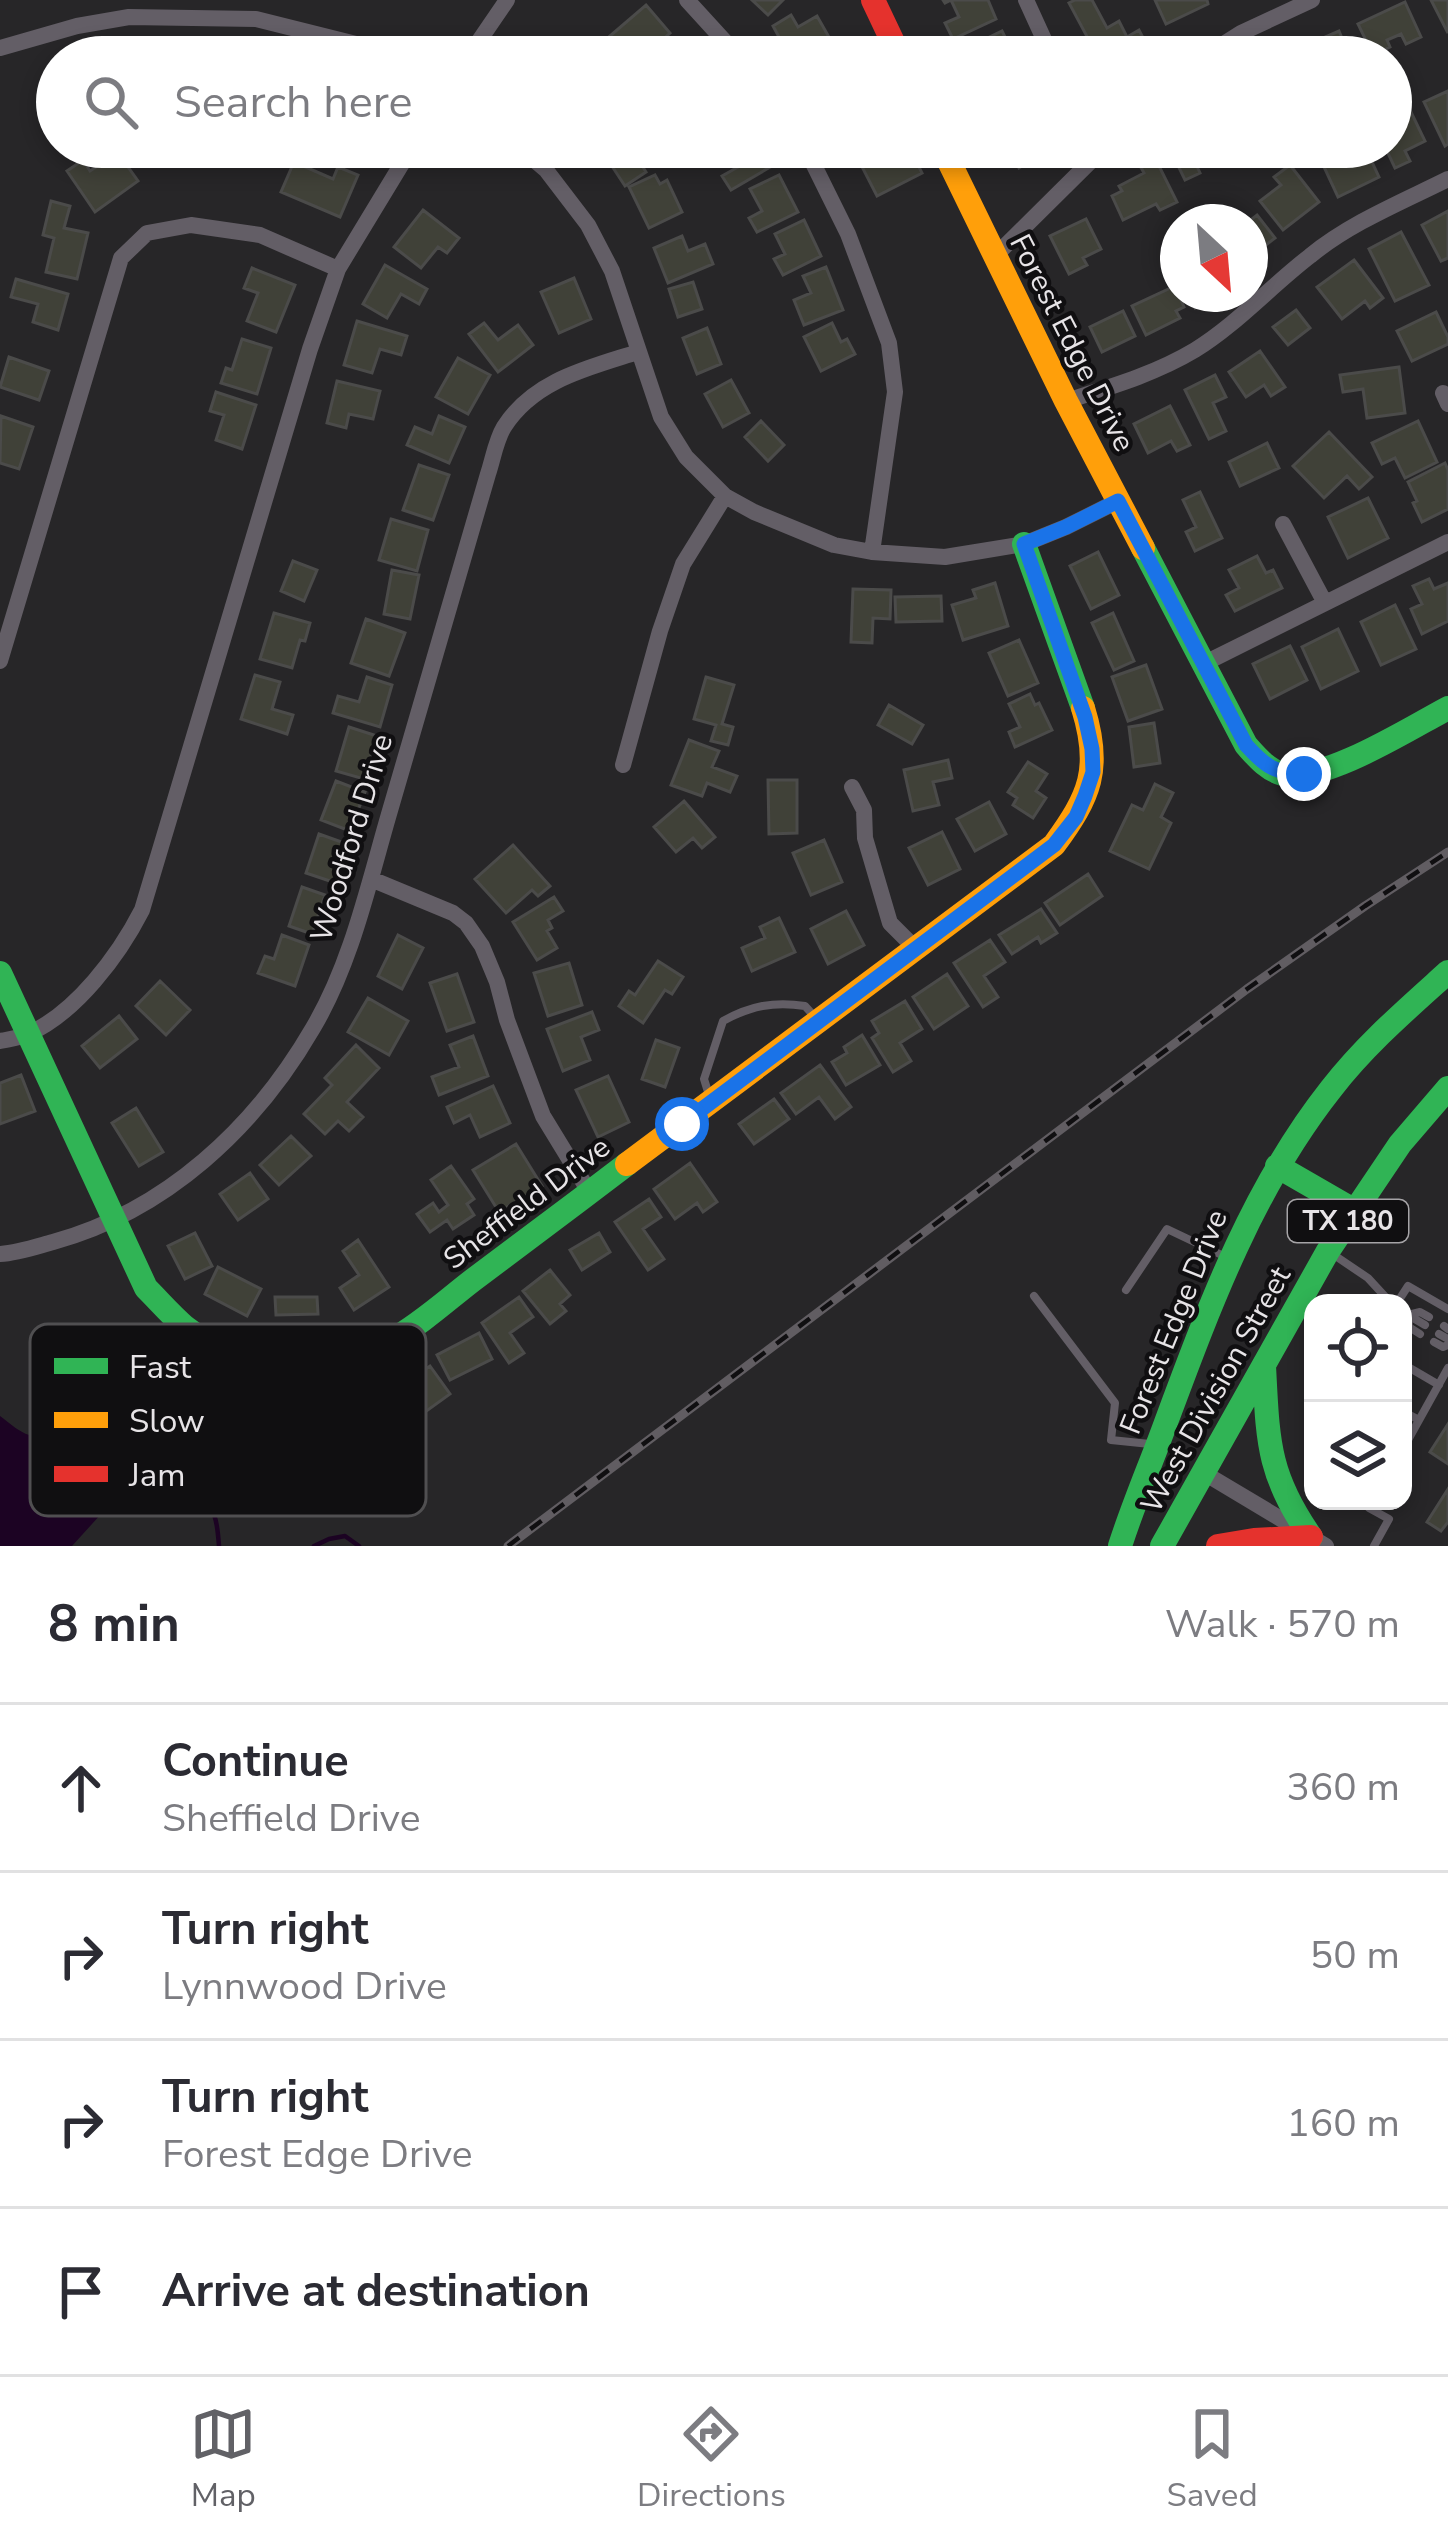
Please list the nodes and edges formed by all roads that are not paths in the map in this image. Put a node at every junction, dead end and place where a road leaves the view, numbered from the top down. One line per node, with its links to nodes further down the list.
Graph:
1 (507, 0): 8 (street)
2 (687, 0): 9 (street)
3 (874, 0): 10 (street)
4 (1026, 0): 11 (street)
5 (1312, 0): 12 (street)
6 (42, 36): 7 (street)
7 (323, 36)
8 (482, 36)
9 (720, 36)
10 (890, 36)
11 (1042, 36)
12 (1236, 36)
13 (36, 38): 14 (street)
14 (0, 48)
15 (399, 168): 22 (street)
16 (543, 168): 23 (street)
17 (815, 168): 30 (street)
18 (952, 168): 21 (street, Forest Edge Drive)
19 (1084, 168): 21 (street)
20 (1448, 179): 24 (street)
21 (994, 256): 24 (street, Forest Edge Drive)
22 (338, 268): 32 (street); 42 (street)
23 (638, 352): 25 (street); 37 (street, Woodford Drive)
24 (1066, 401): 26 (street, Forest Edge Drive)
25 (725, 496): 30 (street); 35 (street)
26 (1118, 501): 29 (street); 33 (street, Forest Edge Drive)
27 (1283, 524): 31 (street)
28 (1448, 542): 31 (street)
29 (1024, 544): 30 (street); 38 (street, Sheffield Drive)
30 (872, 552)
31 (1325, 603): 33 (street)
32 (0, 661)
33 (1205, 663): 34 (street, Forest Edge Drive)
34 (1448, 708)
35 (623, 765)
36 (852, 787): 38 (street)
37 (371, 879): 47 (street); 49 (street, Woodford Drive)
38 (915, 948): 41 (street, Sheffield Drive)
39 (1448, 971): 46 (street, Forest Edge Drive)
40 (0, 973): 42 (street, Sheffield Drive)
41 (819, 1021): 45 (street, Sheffield Drive); 45 (lane)
42 (28, 1034): 43 (street); 49 (street, Sheffield Drive)
43 (0, 1041)
44 (1448, 1088): 48 (street, West Division Street / TX 180)
45 (711, 1102): 47 (street, Sheffield Drive)
46 (1277, 1166): 48 (street); 52 (street, Forest Edge Drive)
47 (590, 1193): 60 (street, Sheffield Drive)
48 (1355, 1210): 50 (street, West Division Street / TX 180)
49 (115, 1221): 51 (street, Woodford Drive); 59 (street, Sheffield Drive)
50 (1328, 1251): 54 (lane); 62 (street, West Division Street / TX 180)
51 (0, 1254)
52 (1229, 1258): 53 (lane); 69 (street, Forest Edge Drive)
53 (1126, 1290)
54 (1385, 1294)
55 (1401, 1294): 57 (lane)
56 (1034, 1296): 69 (lane)
57 (1448, 1309)
58 (1412, 1317): 61 (lane)
59 (182, 1324)
60 (414, 1324)
61 (1425, 1325)
62 (1264, 1366): 70 (street, West Division Street / TX 180); 72 (street)
63 (1448, 1368): 65 (lane)
64 (1412, 1369): 65 (lane)
65 (1438, 1385): 67 (lane)
66 (1412, 1416): 67 (lane)
67 (1419, 1420): 68 (lane)
68 (1412, 1428)
69 (1157, 1445): 73 (street, Forest Edge Drive)
70 (1204, 1473): 72 (street); 74 (street, West Division Street / TX 180)
71 (1378, 1510): 76 (lane)
72 (1318, 1541): 75 (street)
73 (1120, 1546)
74 (1162, 1546)
75 (1218, 1546)
76 (1374, 1546)

